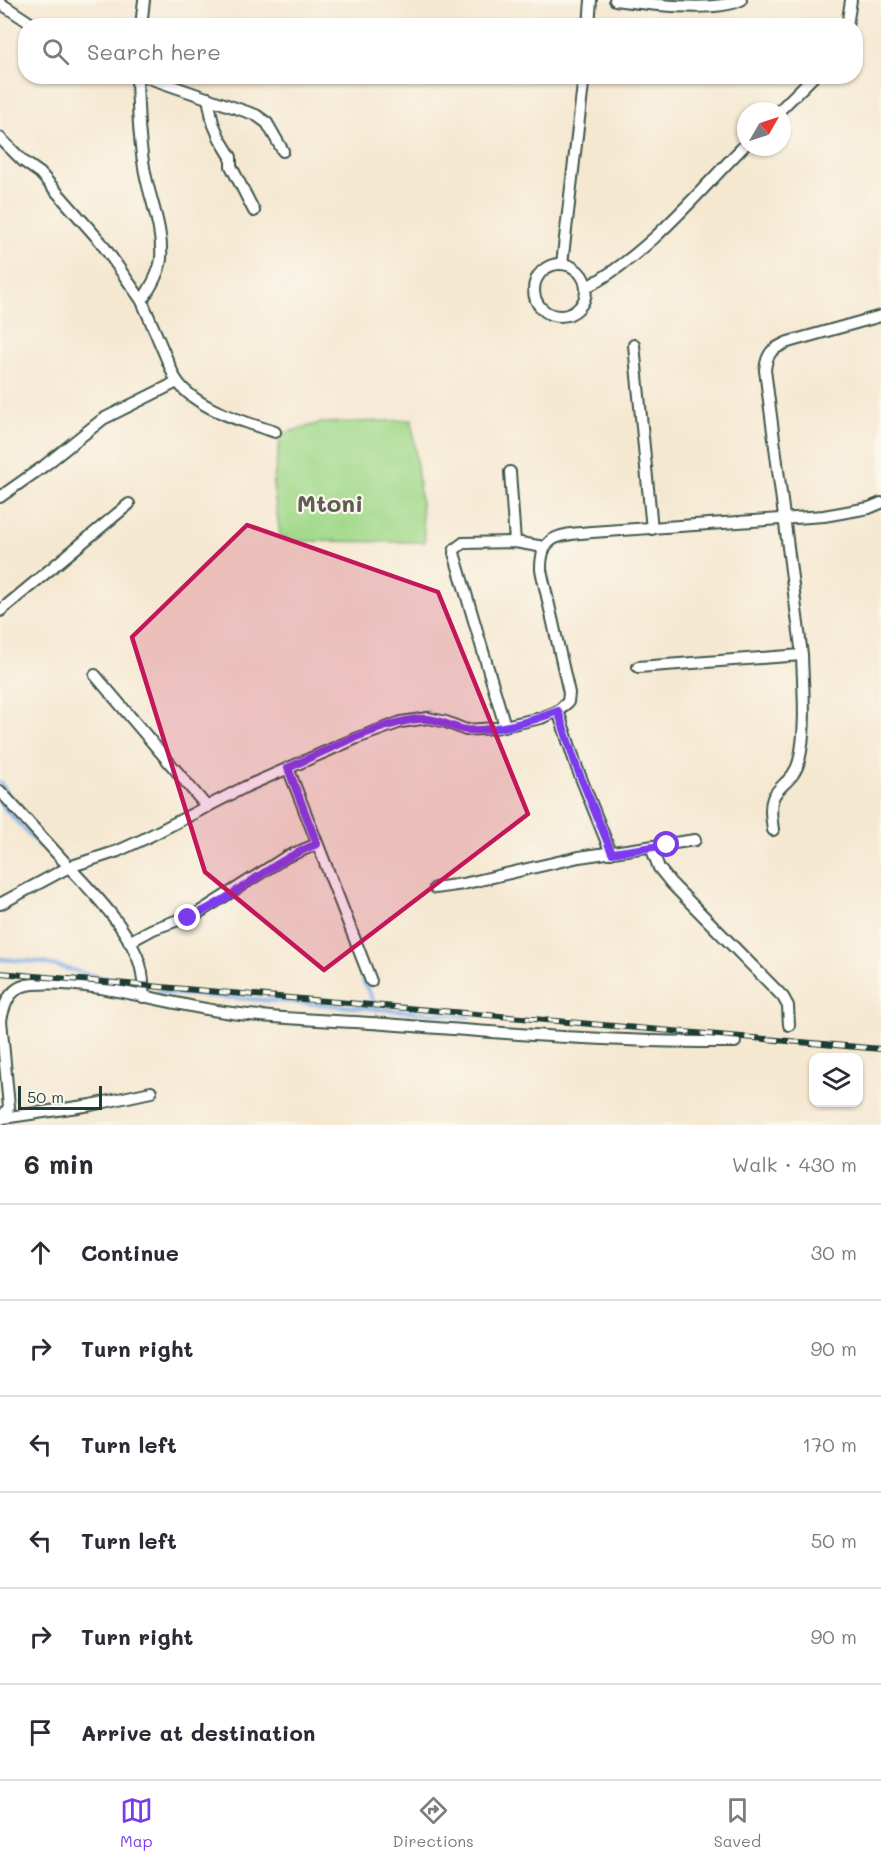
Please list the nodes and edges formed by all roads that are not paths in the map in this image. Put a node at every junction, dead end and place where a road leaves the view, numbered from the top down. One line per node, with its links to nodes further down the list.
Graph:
1 (144, 0): 8 (street)
2 (591, 0): 9 (street)
3 (615, 0): 4 (street)
4 (741, 0)
5 (851, 0): 10 (street)
6 (0, 3): 7 (street)
7 (23, 18)
8 (142, 18)
9 (590, 18)
10 (848, 18)
11 (138, 84): 23 (street)
12 (167, 84): 15 (street)
13 (583, 84): 21 (street)
14 (806, 84): 16 (street)
15 (208, 98): 18 (street); 20 (street)
16 (788, 102)
17 (0, 138): 23 (street)
18 (283, 150)
19 (737, 153): 22 (street)
20 (255, 212)
21 (562, 264): 22 (street); 22 (street)
22 (587, 287)
23 (142, 301): 26 (street)
24 (881, 316): 32 (street)
25 (634, 345): 33 (street)
26 (177, 382): 27 (street); 29 (street)
27 (275, 432)
28 (510, 472): 34 (street)
29 (0, 497)
30 (881, 503): 32 (street)
31 (129, 504): 36 (street)
32 (785, 519): 33 (street); 37 (street)
33 (652, 529): 35 (street)
34 (514, 542): 35 (street); 41 (street)
35 (543, 547): 40 (street)
36 (0, 611)
37 (802, 655): 38 (street); 45 (street)
38 (638, 667)
39 (96, 675): 44 (street)
40 (558, 711): 41 (street); 49 (street)
41 (505, 726): 42 (street)
42 (288, 768): 44 (street); 47 (street)
43 (0, 791): 50 (street)
44 (207, 807): 50 (street)
45 (773, 830)
46 (695, 840): 48 (street)
47 (317, 844): 53 (street); 54 (street)
48 (651, 847): 49 (street); 57 (street)
49 (612, 853): 51 (street)
50 (69, 867): 52 (street); 53 (street)
51 (435, 888)
52 (0, 904)
53 (129, 942): 55 (street)
54 (371, 981)
55 (143, 997): 56 (street); 58 (street)
56 (1, 1020): 60 (street)
57 (789, 1025)
58 (735, 1042)
59 (151, 1092): 60 (street)
60 (1, 1119)

